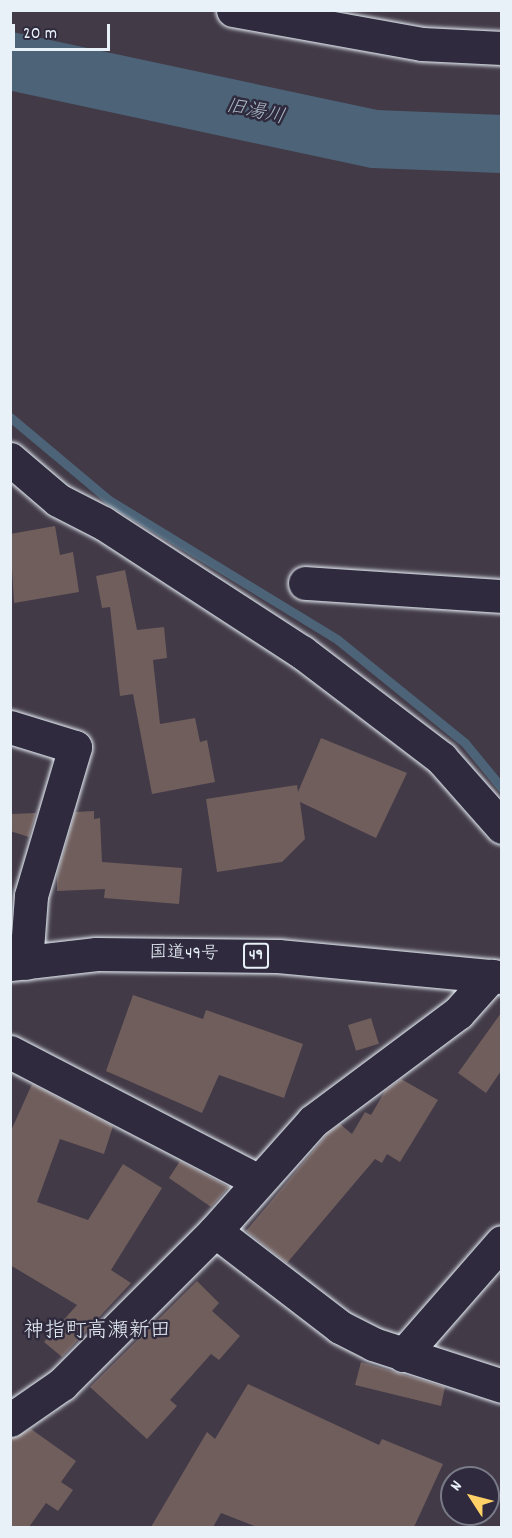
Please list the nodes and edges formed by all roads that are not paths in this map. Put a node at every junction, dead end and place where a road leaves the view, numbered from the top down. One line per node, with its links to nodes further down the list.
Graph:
1 (233, 10): 2 (main road)
2 (501, 48)
3 (10, 459): 7 (main road)
4 (304, 583): 5 (main road)
5 (501, 596)
6 (10, 727): 8 (main road)
7 (501, 827)
8 (18, 963): 9 (main road, 国道49号 / 49)
9 (496, 976): 11 (main road)
10 (10, 1052): 11 (main road)
11 (257, 1180): 12 (main road)
12 (215, 1231): 14 (main road); 16 (main road)
13 (501, 1242): 14 (main road)
14 (403, 1355): 15 (main road)
15 (501, 1386)
16 (10, 1420)

